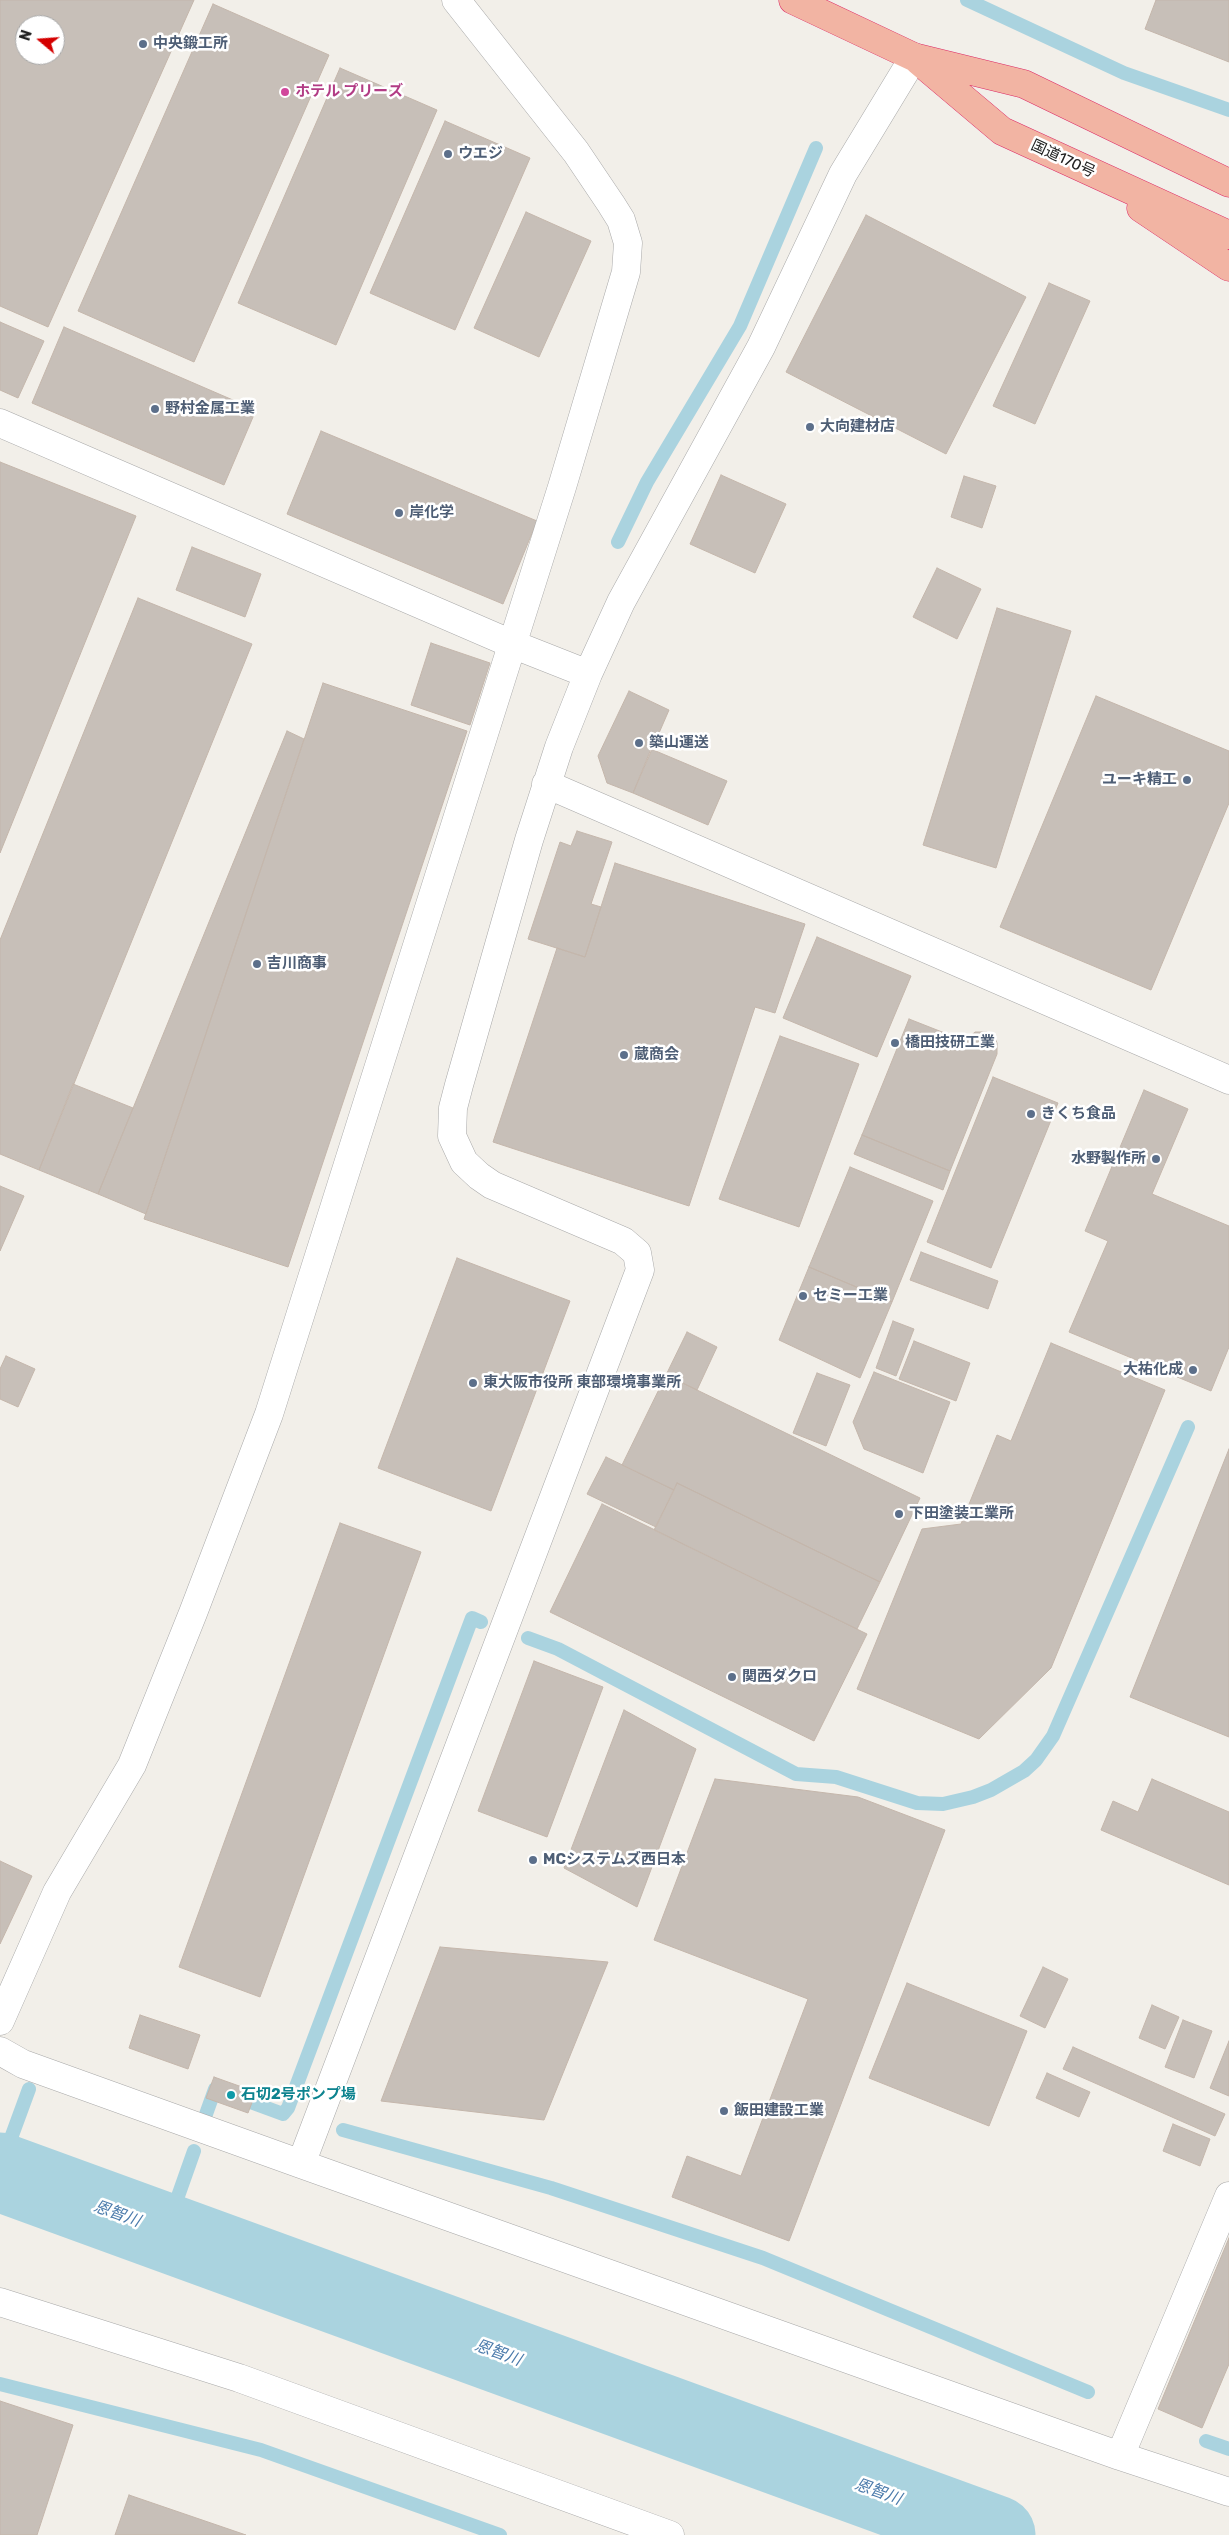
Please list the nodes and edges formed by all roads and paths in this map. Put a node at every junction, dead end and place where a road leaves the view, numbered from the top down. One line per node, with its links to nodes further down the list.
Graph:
1 (456, 0): 11 (street)
2 (793, 0): 3 (highway, 国道170号)
3 (914, 57): 4 (highway, 国道170号); 6 (highway, 国道170号); 12 (street)
4 (1167, 153): 5 (highway); 7 (highway, 国道170号)
5 (1229, 166)
6 (1086, 171): 8 (highway, 国道170号); 9 (highway)
7 (1229, 183)
8 (1229, 235)
9 (1229, 267)
10 (0, 423): 11 (street)
11 (512, 644): 12 (street); 15 (street)
12 (588, 674): 13 (street)
13 (546, 784): 14 (street); 17 (street)
14 (1229, 1080)
15 (0, 2021)
16 (0, 2051): 17 (street)
17 (301, 2164): 20 (street)
18 (1229, 2196): 20 (street)
19 (0, 2302): 22 (street)
20 (1120, 2456): 21 (street)
21 (1229, 2492)
22 (670, 2535)

